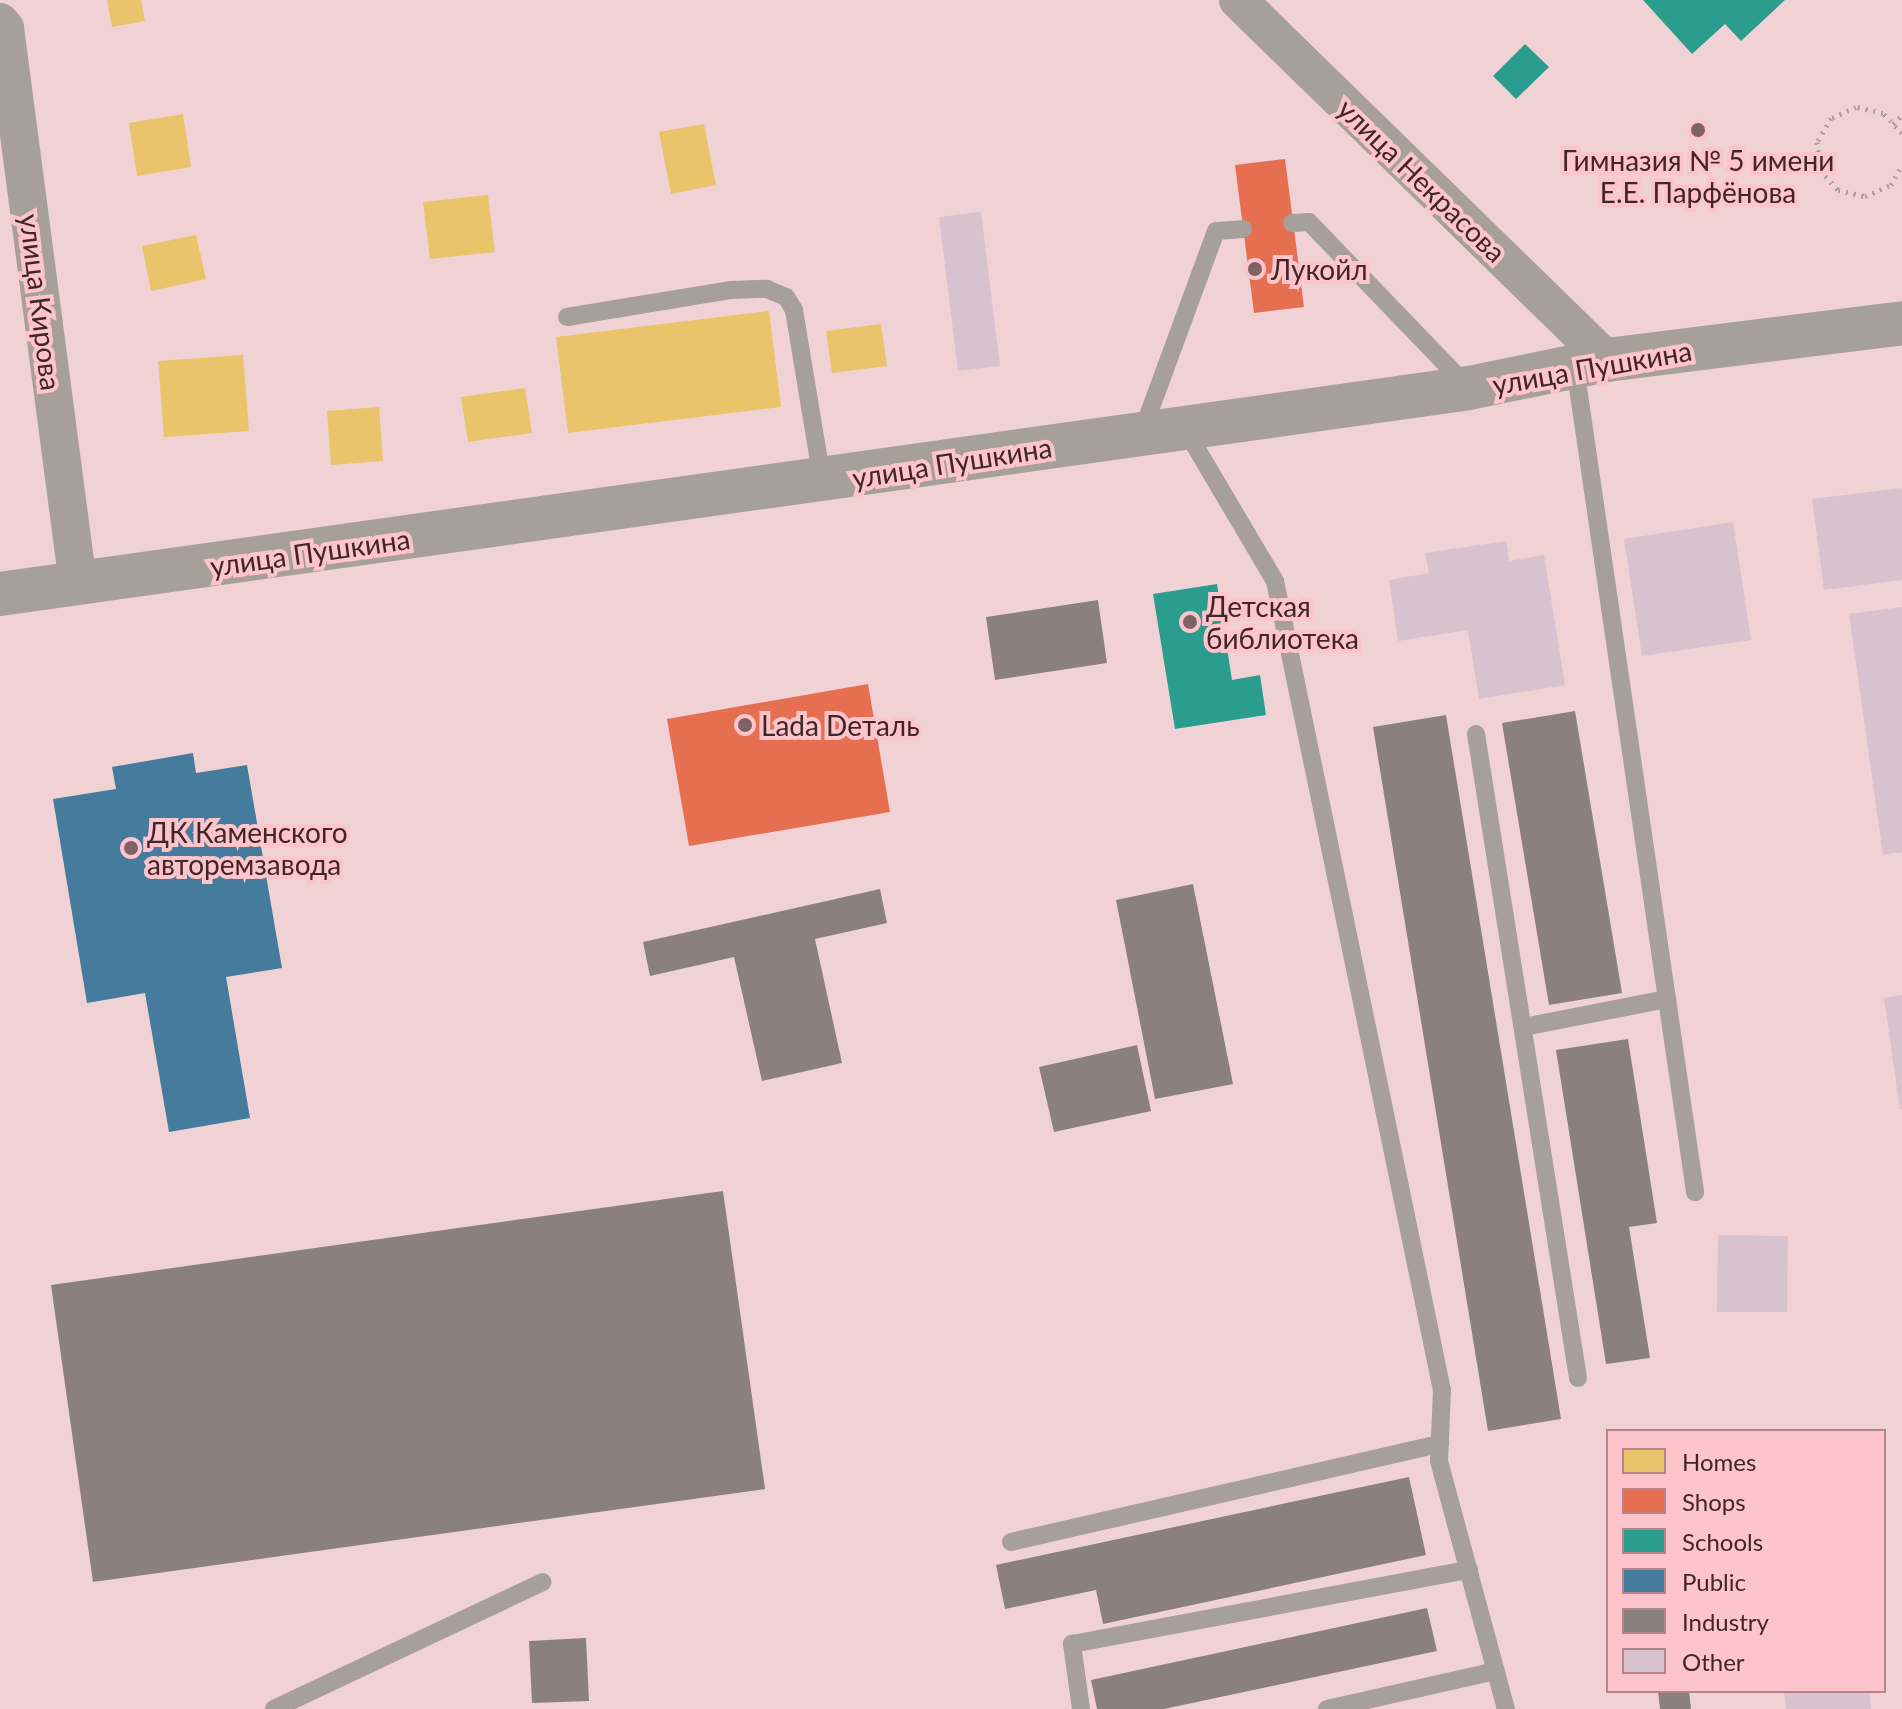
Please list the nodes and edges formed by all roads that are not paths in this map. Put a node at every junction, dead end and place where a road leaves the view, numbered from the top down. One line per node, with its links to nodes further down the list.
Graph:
1 (1238, 0): 7 (street, улица Некрасова)
2 (10, 17): 12 (street, улица Кирова)
3 (1292, 223): 8 (lane)
4 (1243, 229): 10 (lane)
5 (567, 317): 11 (lane)
6 (1902, 323): 7 (street, улица Пушкина)
7 (1591, 364): 8 (street, улица Пушкина); 15 (lane)
8 (1469, 388): 9 (street, улица Пушкина)
9 (1184, 426): 10 (street, улица Пушкина); 19 (lane)
10 (1142, 433): 11 (street, улица Пушкина)
11 (823, 481): 12 (street, улица Пушкина)
12 (78, 584): 13 (street, улица Пушкина)
13 (0, 594)
14 (1476, 734): 16 (lane)
15 (1667, 999): 16 (lane); 17 (lane)
16 (1524, 1027): 18 (lane)
17 (1695, 1192)
18 (1578, 1378)
19 (1440, 1444): 20 (lane); 21 (lane)
20 (1011, 1542)
21 (1469, 1570): 23 (lane); 25 (lane)
22 (543, 1582): 24 (lane)
23 (1496, 1671): 26 (lane); 27 (lane)
24 (274, 1709)
25 (1081, 1709)
26 (1327, 1709)
27 (1506, 1709)

